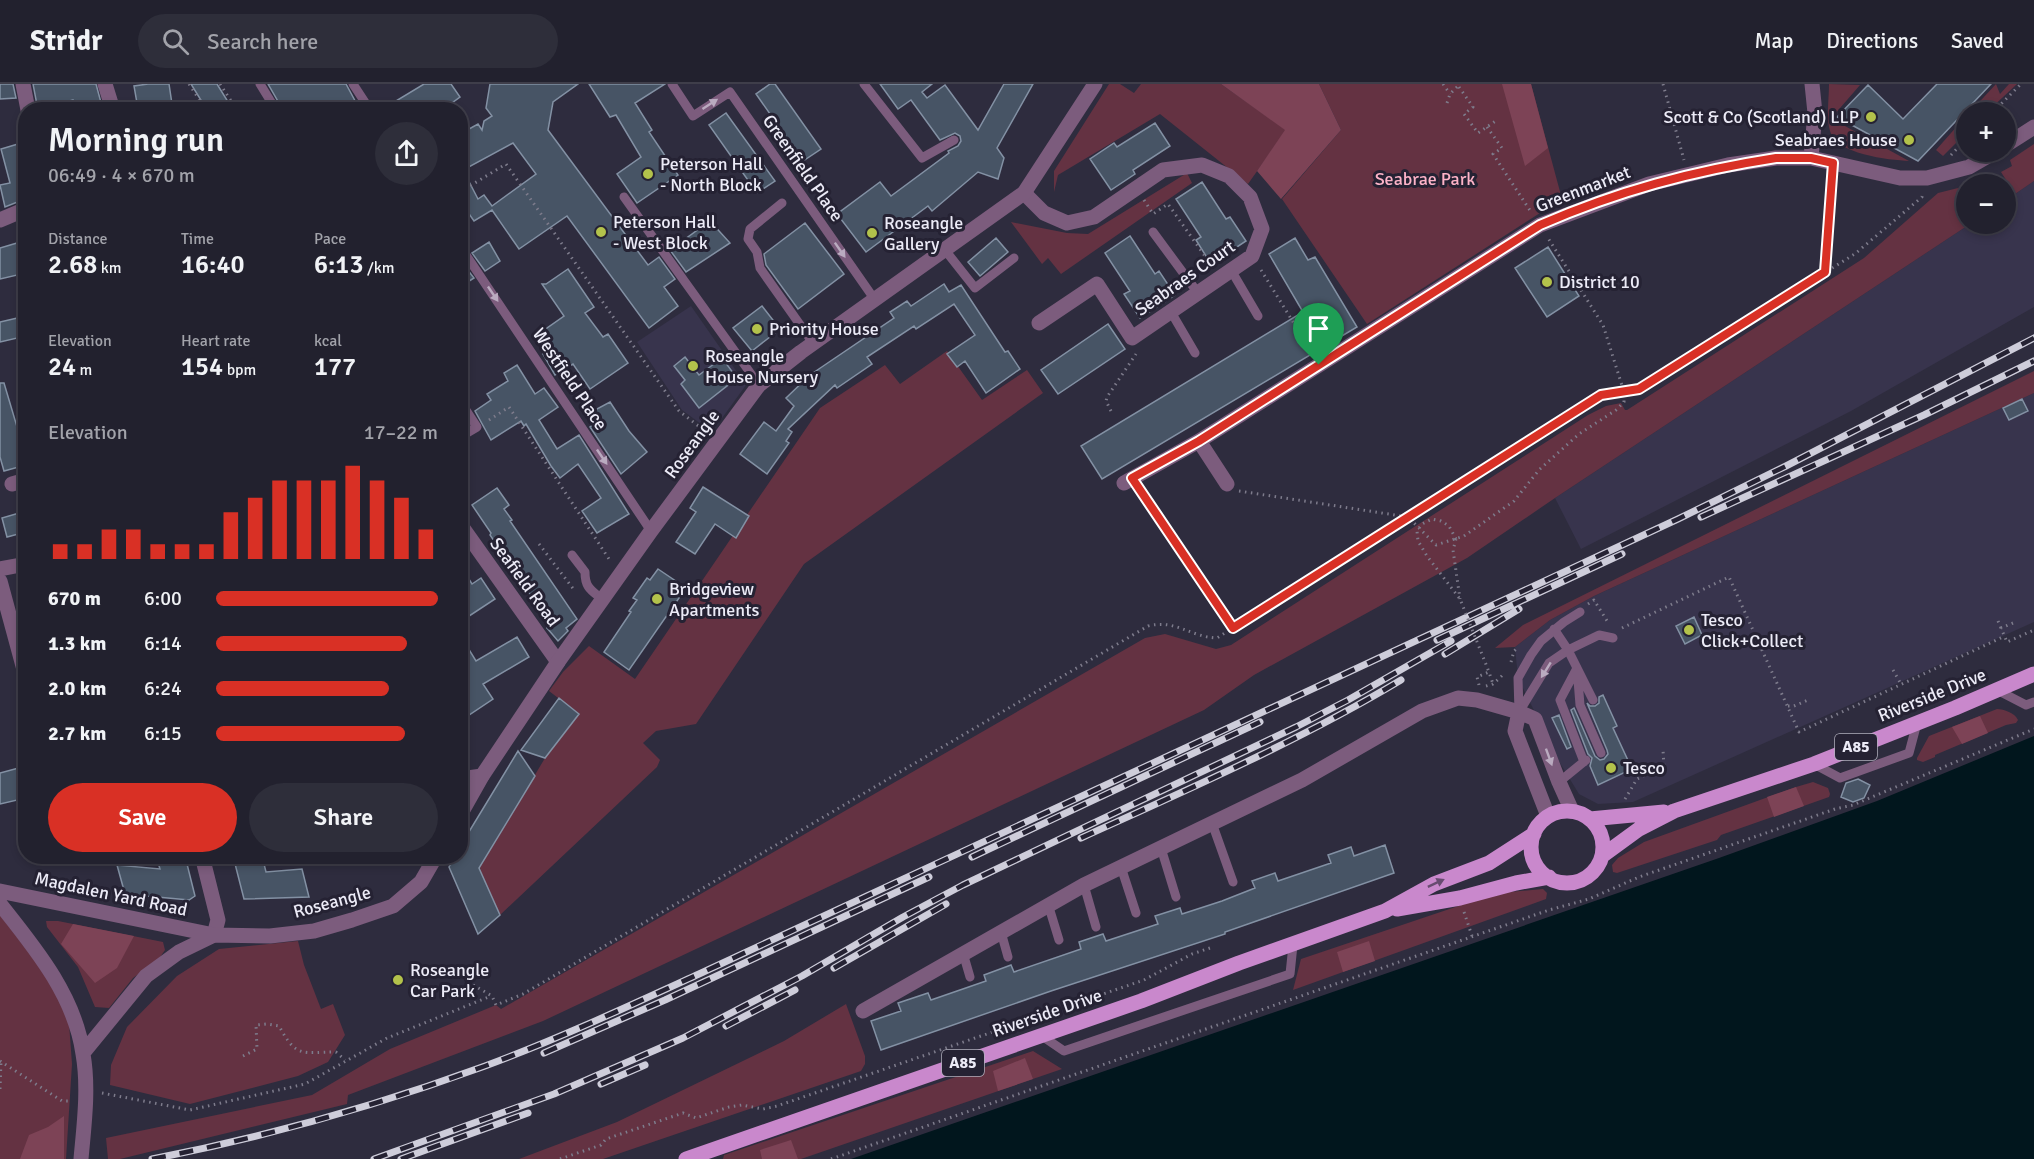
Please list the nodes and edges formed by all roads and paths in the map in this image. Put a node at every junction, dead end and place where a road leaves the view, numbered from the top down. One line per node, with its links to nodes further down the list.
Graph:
1 (22, 84): 16 (street)
2 (105, 84): 17 (street)
3 (189, 84): 18 (path)
4 (220, 84): 19 (path)
5 (260, 84): 20 (lane)
6 (353, 84): 21 (lane)
7 (672, 84): 50 (lane, Greenfield Place, one-way to 50)
8 (864, 84): 28 (lane)
9 (1095, 84): 34 (street, Roseangle)
10 (1443, 84): 15 (path)
11 (1662, 84): 32 (path)
12 (1812, 84): 29 (street)
13 (2022, 84): 22 (path)
14 (1460, 86): 15 (path); 25 (path)
15 (1450, 94): 23 (path)
16 (26, 102)
17 (110, 102)
18 (201, 102)
19 (232, 102)
20 (271, 102)
21 (365, 102)
22 (2003, 102)
23 (1447, 103)
24 (1497, 120): 25 (path)
25 (1487, 127): 41 (path)
26 (2034, 127): 27 (street)
27 (2016, 139)
28 (954, 140)
29 (1811, 158): 31 (street, Greenmarket); 32 (street, Greenmarket)
30 (1979, 162): 31 (street, Greenmarket)
31 (1833, 163): 47 (path)
32 (1688, 175): 41 (street, Greenmarket)
33 (468, 187): 65 (path)
34 (1024, 193): 43 (street, Roseangle); 44 (street, Seabraes Court)
35 (1923, 193): 47 (path)
36 (624, 197): 58 (lane)
37 (782, 202): 55 (lane)
38 (18, 212): 40 (street)
39 (1153, 214): 48 (path)
40 (0, 220)
41 (1540, 225): 57 (street, Greenmarket); 59 (path)
42 (1153, 232): 49 (lane)
43 (945, 250): 45 (lane); 50 (street, Roseangle)
44 (1252, 256): 48 (street, Seabraes Court); 57 (path)
45 (1014, 258)
46 (468, 259): 69 (lane, Westfield Place, one-way to 69)
47 (1825, 272): 59 (path)
48 (1226, 274): 49 (street, Seabraes Court); 52 (lane)
49 (1198, 293): 51 (street, Seabraes Court)
50 (875, 300): 55 (street, Roseangle)
51 (1171, 312): 54 (street, Seabraes Court); 56 (lane)
52 (1258, 316)
53 (1039, 323): 54 (street, Seabraes Court)
54 (1132, 338): 60 (path)
55 (813, 343): 58 (street, Roseangle)
56 (1195, 353)
57 (1319, 365): 64 (street, Greenmarket)
58 (759, 385): 65 (street, Roseangle)
59 (1624, 392): 68 (path); 71 (path)
60 (1111, 411)
61 (468, 413): 62 (lane)
62 (477, 427): 63 (lane); 76 (path)
63 (468, 432)
64 (1199, 441): 66 (street, Greenmarket); 67 (street)
65 (718, 442): 69 (street, Roseangle)
66 (1128, 480): 84 (path)
67 (1227, 484): 68 (path)
68 (1408, 517): 71 (path); 84 (path)
69 (651, 531): 76 (street, Roseangle)
70 (468, 535): 92 (street, Seafield Road)
71 (1456, 539): 79 (path); 79 (path, bridge)
72 (539, 544): 80 (path)
73 (572, 555): 80 (lane)
74 (18, 565): 75 (street)
75 (0, 569)
76 (620, 575): 80 (street, Roseangle)
77 (1729, 577): 104 (path)
78 (0, 581): 90 (street)
79 (1460, 599): 95 (path, bridge)
80 (599, 606): 92 (street, Roseangle)
81 (1580, 612): 86 (lane)
82 (1998, 621): 85 (path)
83 (2013, 623): 85 (path)
84 (1233, 628): 148 (path)
85 (2001, 628): 88 (path)
86 (1554, 629): 91 (lane); 105 (lane)
87 (2034, 630): 88 (path)
88 (2005, 636): 98 (path)
89 (1613, 638): 91 (lane)
90 (18, 647)
91 (1568, 650): 93 (lane); 105 (lane, one-way to 105)
92 (558, 662): 111 (street, Roseangle)
93 (1577, 668): 101 (lane); 109 (lane); 113 (lane)
94 (1893, 670): 98 (path)
95 (1490, 672): 97 (path); 99 (path)
96 (2034, 674): 100 (main road, Riverside Drive / A85)
97 (1493, 684)
98 (1901, 684): 104 (path)
99 (1480, 688)
100 (1997, 690): 103 (lane); 106 (main road, Riverside Drive / A85)
101 (1593, 700)
102 (1808, 700): 104 (path)
103 (2030, 704)
104 (1788, 706)
105 (1519, 712): 113 (street, one-way to 113); 118 (street); 120 (street)
106 (1917, 723): 110 (main road, Riverside Drive / A85); 110 (lane)
107 (2034, 729): 140 (path)
108 (1662, 750): 114 (path)
109 (1601, 753)
110 (1814, 764): 117 (main road, Riverside Drive / A85)
111 (482, 776): 112 (street); 115 (street, Roseangle)
112 (468, 778)
113 (1559, 782): 116 (street)
114 (1624, 799)
115 (468, 801)
116 (1572, 811): 118 (main road); 119 (main road, Riverside Drive / A85)
117 (1674, 811): 119 (main road, Riverside Drive / A85); 123 (main road, Riverside Drive / A85)
118 (1548, 816): 121 (main road, Riverside Drive / A85)
119 (1590, 819): 123 (main road)
120 (1212, 823): 122 (street); 128 (lane)
121 (1534, 834): 127 (main road); 135 (main road, Riverside Drive / A85, one-way to 121)
122 (1161, 848): 126 (street); 131 (lane)
123 (1602, 856): 127 (main road, Riverside Drive / A85)
124 (204, 864): 139 (street)
125 (431, 864): 139 (street, Roseangle)
126 (1121, 867): 129 (street); 136 (lane)
127 (1549, 878): 135 (main road, Riverside Drive / A85)
128 (1233, 882)
129 (1084, 885): 133 (street); 137 (lane)
130 (0, 891): 139 (street, Magdalen Yard Road)
131 (1176, 897)
132 (0, 904): 151 (street)
133 (1048, 904): 138 (street); 141 (lane)
134 (1462, 906): 140 (path)
135 (1385, 911): 142 (main road, Riverside Drive / A85)
136 (1136, 913)
137 (1096, 927)
138 (1001, 932): 144 (street); 145 (lane)
139 (214, 935): 151 (street)
140 (1472, 936): 161 (path)
141 (1059, 940)
142 (1293, 945): 150 (main road, Riverside Drive / A85); 150 (lane)
143 (1210, 948): 159 (path)
144 (963, 953): 146 (lane); 149 (street)
145 (1008, 957)
146 (970, 977)
147 (468, 982): 148 (path)
148 (492, 996): 153 (path)
149 (863, 1011)
150 (1042, 1036): 158 (main road, Riverside Drive / A85)
151 (83, 1053): 156 (street)
152 (243, 1056): 153 (path)
153 (345, 1060): 156 (path)
154 (0, 1061): 155 (path); 156 (path)
155 (0, 1089)
156 (85, 1095): 157 (street)
157 (81, 1154)
158 (712, 1154): 160 (main road, Riverside Drive / A85)
159 (560, 1159)
160 (686, 1159)
161 (831, 1159)

